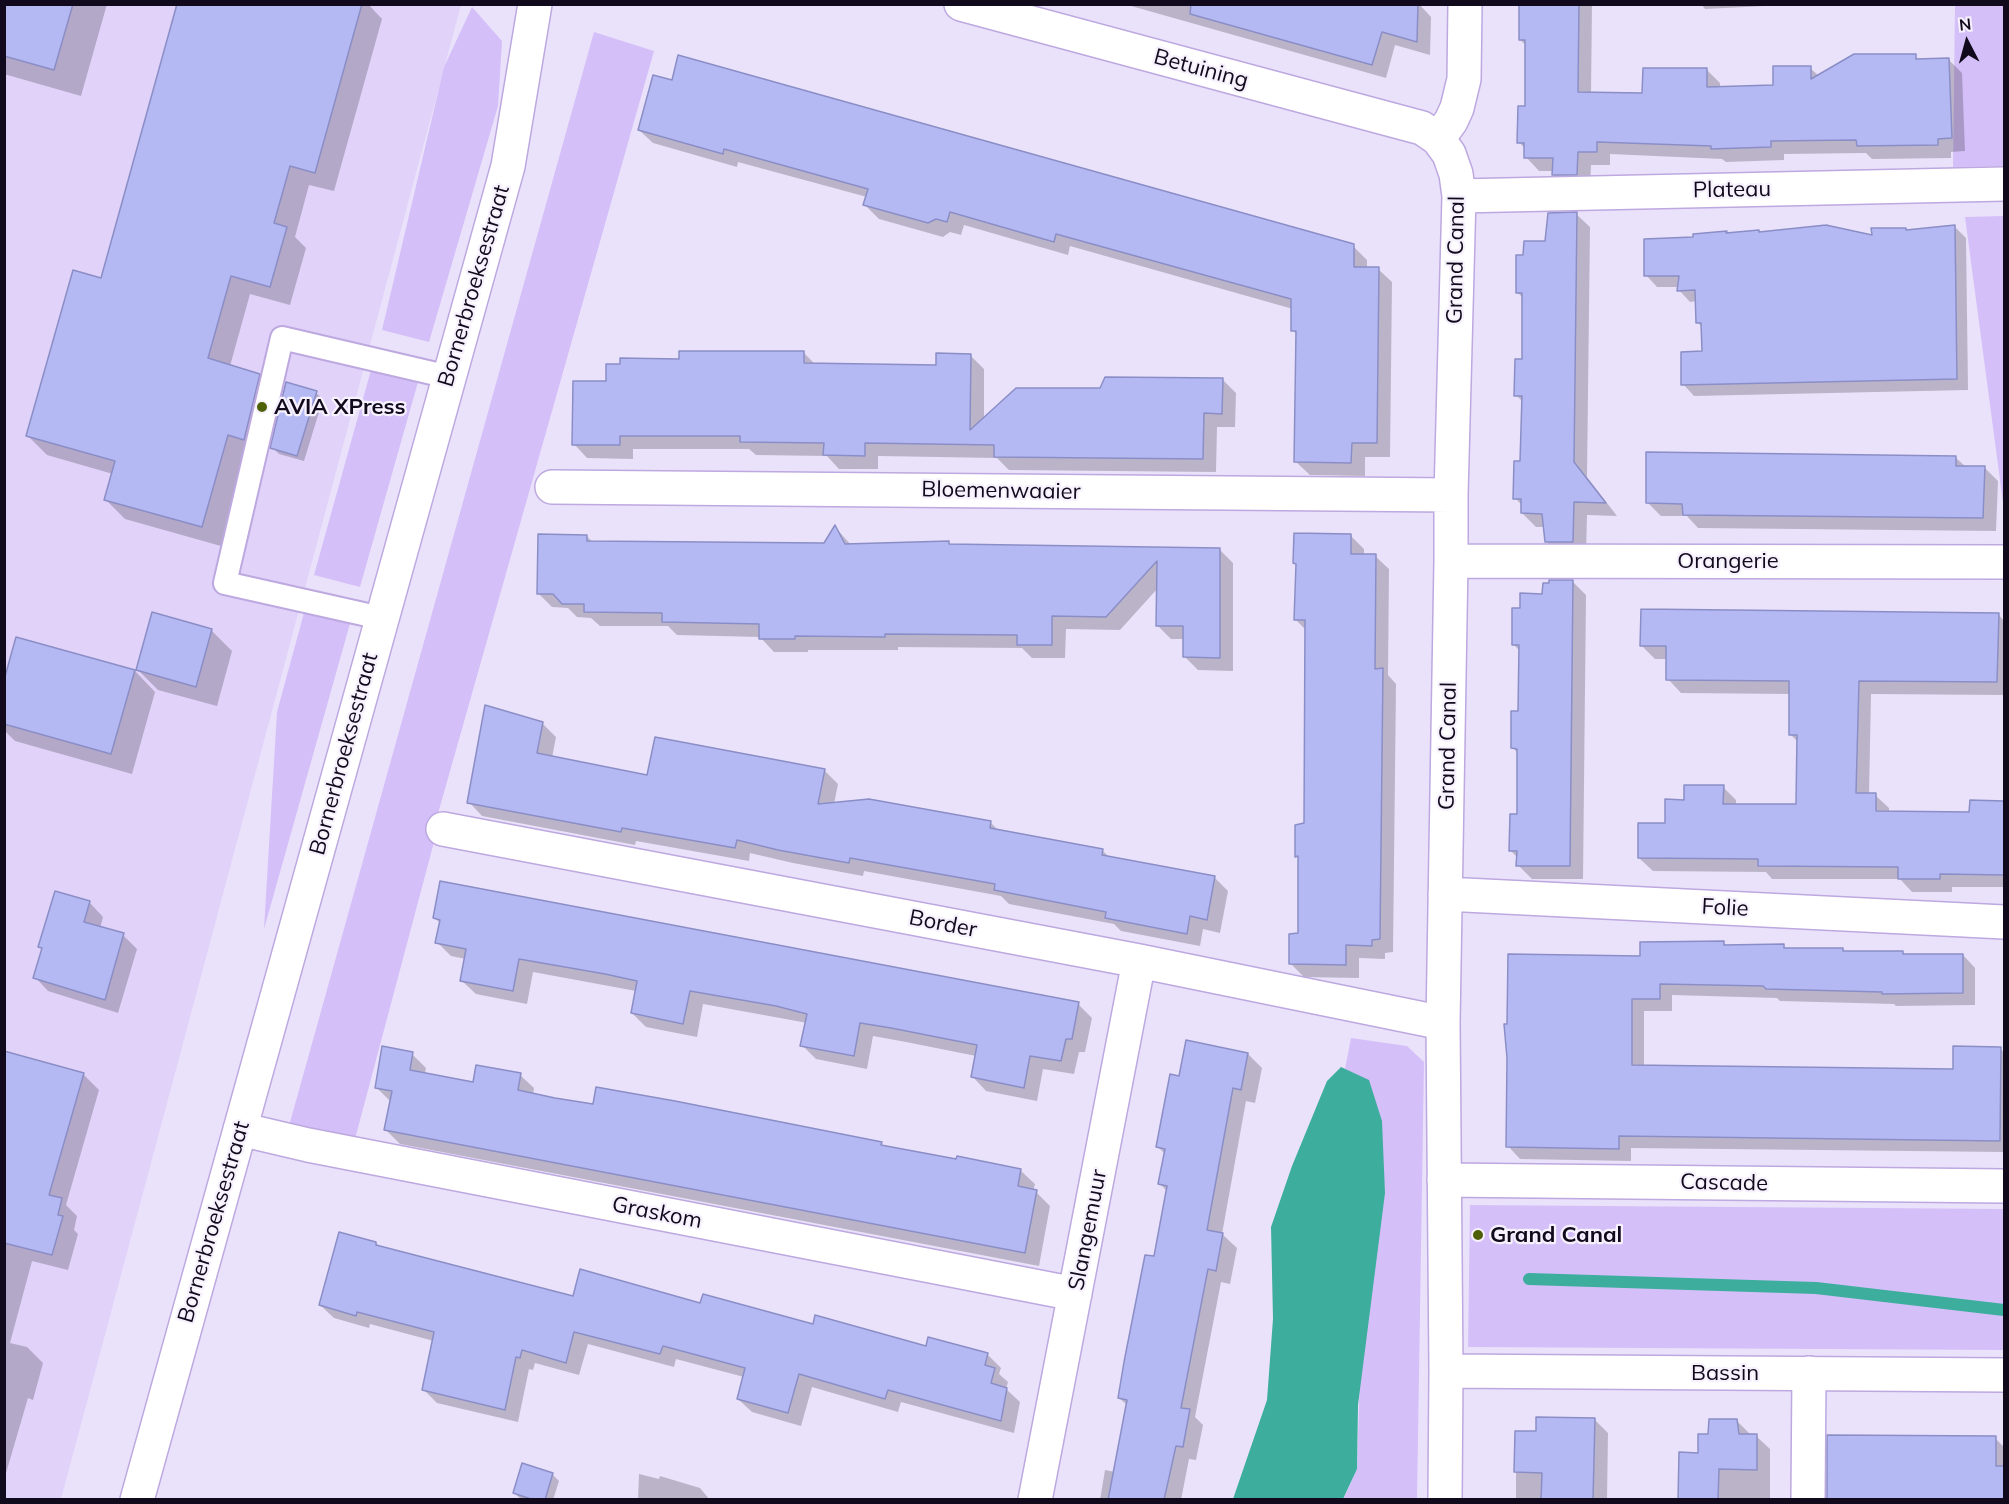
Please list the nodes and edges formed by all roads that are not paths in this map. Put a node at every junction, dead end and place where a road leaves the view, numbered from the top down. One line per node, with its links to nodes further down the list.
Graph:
1 (535, 4): 7 (street, Bornerbroeksestraat)
2 (961, 4): 4 (street, Betuining)
3 (1465, 4): 4 (street)
4 (1438, 139): 6 (street, Grand Canal)
5 (2004, 184): 6 (street, Plateau)
6 (1459, 196): 9 (street, Grand Canal)
7 (449, 377): 12 (street, Bornerbroeksestraat); 12 (lane)
8 (552, 487): 9 (street, Bloemenwaaier)
9 (1451, 495): 10 (street, Grand Canal)
10 (1451, 561): 11 (street, Orangerie); 14 (street, Grand Canal)
11 (2004, 562)
12 (381, 618): 18 (street, Bornerbroeksestraat)
13 (442, 829): 16 (street, Border)
14 (1445, 894): 15 (street, Folie); 17 (street, Grand Canal)
15 (2004, 922)
16 (1139, 961): 17 (street, Border); 21 (street, Slangemuur)
17 (1443, 1023): 19 (street, Grand Canal)
18 (240, 1130): 21 (street, Graskom); 25 (street, Bornerbroeksestraat)
19 (1444, 1180): 20 (street, Cascade); 22 (street, Grand Canal)
20 (2004, 1186)
21 (1075, 1294): 26 (street, Slangemuur)
22 (1446, 1371): 23 (street, Bassin); 27 (street, Grand Canal)
23 (1809, 1373): 24 (street, Bassin); 28 (street)
24 (2004, 1375)
25 (137, 1500)
26 (1035, 1500)
27 (1445, 1500)
28 (1808, 1500)

